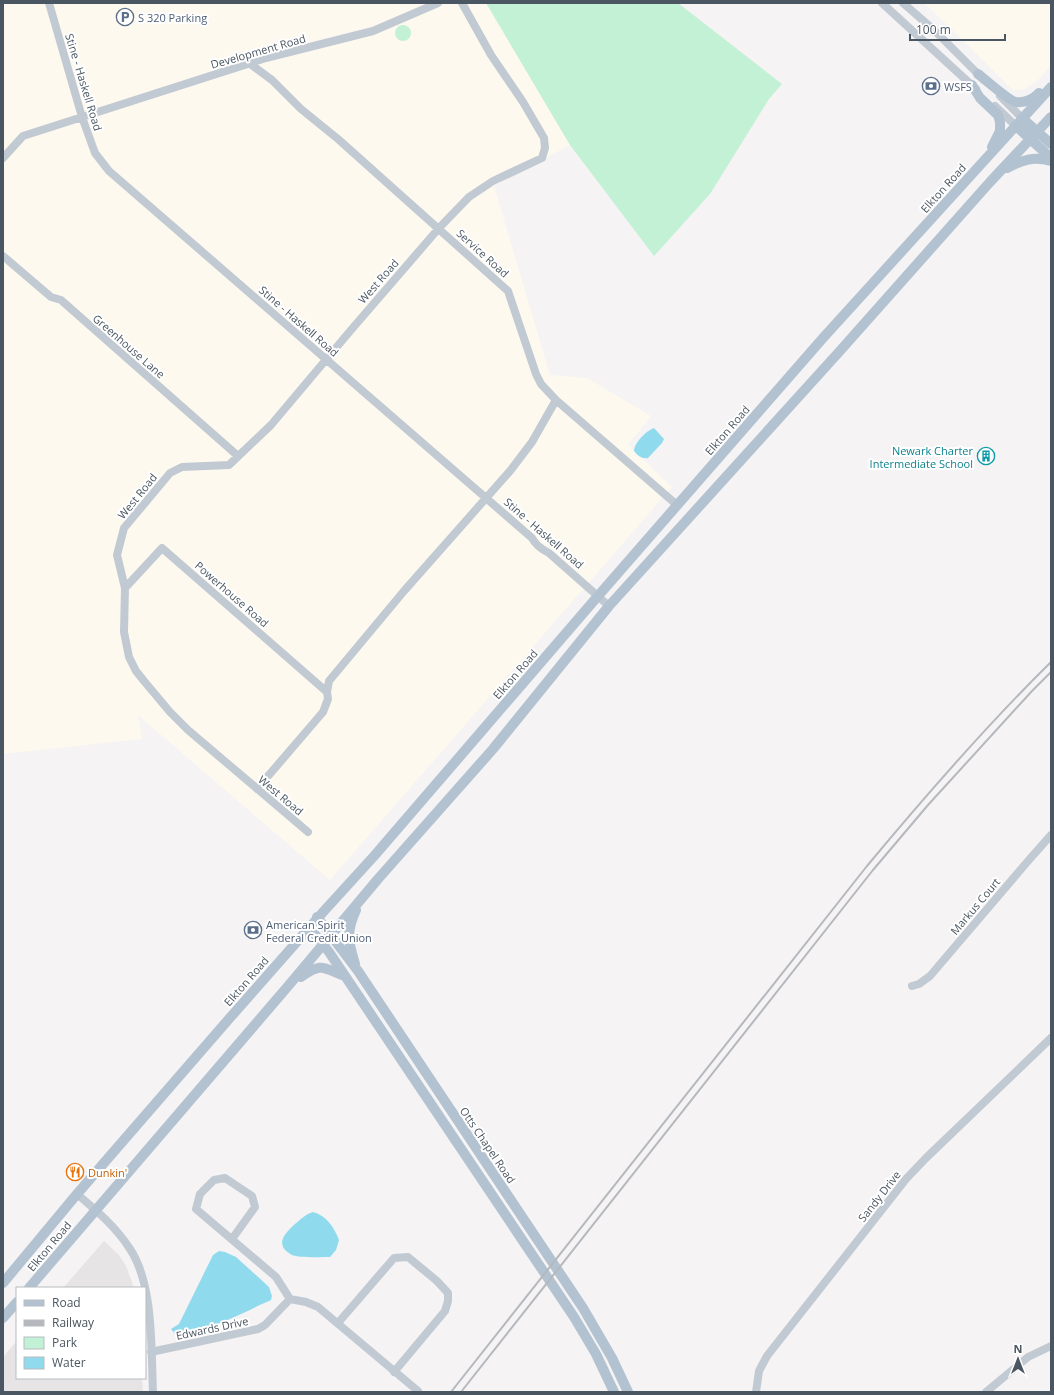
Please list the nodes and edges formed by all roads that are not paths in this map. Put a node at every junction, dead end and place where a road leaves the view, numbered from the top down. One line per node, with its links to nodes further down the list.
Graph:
1 (48, 3): 11 (street, Stine - Haskell Road)
2 (438, 3): 6 (street, Development Road)
3 (462, 3): 20 (street)
4 (882, 3): 9 (street)
5 (903, 3): 7 (street)
6 (249, 64): 11 (street, Development Road); 20 (street, Service Road)
7 (978, 74): 8 (main road); 13 (street)
8 (1051, 80)
9 (972, 85): 13 (street); 16 (main road)
10 (1051, 86): 13 (main road, Elkton Road)
11 (82, 117): 17 (street); 22 (street, Stine - Haskell Road)
12 (1051, 117): 14 (main road, Elkton Road)
13 (1019, 122): 14 (main road); 16 (main road, Elkton Road)
14 (1033, 135): 15 (main road); 18 (main road); 19 (main road, Elkton Road)
15 (1051, 144)
16 (988, 157): 26 (main road, Elkton Road)
17 (3, 158)
18 (1051, 160): 19 (main road)
19 (1000, 172): 29 (main road, Elkton Road)
20 (439, 228): 22 (street, West Road); 23 (street, Service Road)
21 (3, 256): 24 (street, Greenhouse Lane)
22 (327, 359): 24 (street, West Road); 25 (street, Stine - Haskell Road)
23 (556, 400): 25 (street); 26 (street, Service Road)
24 (238, 456): 27 (street, West Road)
25 (486, 498): 28 (street, Stine - Haskell Road); 30 (street)
26 (677, 505): 28 (main road, Elkton Road)
27 (125, 588): 30 (street, Powerhouse Road); 31 (street, West Road)
28 (598, 596): 29 (street, Stine - Haskell Road); 35 (main road, Elkton Road)
29 (609, 606): 34 (main road, Elkton Road)
30 (327, 692): 31 (street)
31 (257, 789): 32 (street, West Road)
32 (308, 832)
33 (1051, 835): 42 (street, Markus Court)
34 (361, 900): 37 (main road, Elkton Road); 39 (main road)
35 (318, 917): 36 (main road, Elkton Road); 37 (main road, Otts Chapel Road)
36 (309, 927): 38 (main road); 44 (main road, Elkton Road)
37 (331, 935): 38 (main road, Elkton Road); 39 (main road, Otts Chapel Road)
38 (324, 944): 40 (main road); 41 (main road, Elkton Road)
39 (358, 971): 62 (main road, Otts Chapel Road)
40 (345, 976): 41 (main road); 61 (main road)
41 (289, 985): 45 (main road, Elkton Road)
42 (912, 986)
43 (1051, 1038): 63 (street, Sandy Drive)
44 (77, 1194): 45 (street); 47 (main road, Elkton Road)
45 (95, 1210): 48 (main road, Elkton Road); 49 (street)
46 (232, 1239): 46 (street); 51 (street)
47 (3, 1283)
48 (30, 1287)
49 (145, 1287)
50 (146, 1294): 56 (street)
51 (290, 1299): 54 (street); 56 (street, Edwards Drive)
52 (16, 1303): 53 (main road)
53 (3, 1318)
54 (338, 1323): 57 (street); 57 (street)
55 (1051, 1346): 59 (street)
56 (151, 1352): 60 (street)
57 (394, 1372): 58 (street)
58 (418, 1391)
59 (989, 1391)
60 (153, 1392)
61 (614, 1392)
62 (628, 1392)
63 (756, 1392)

